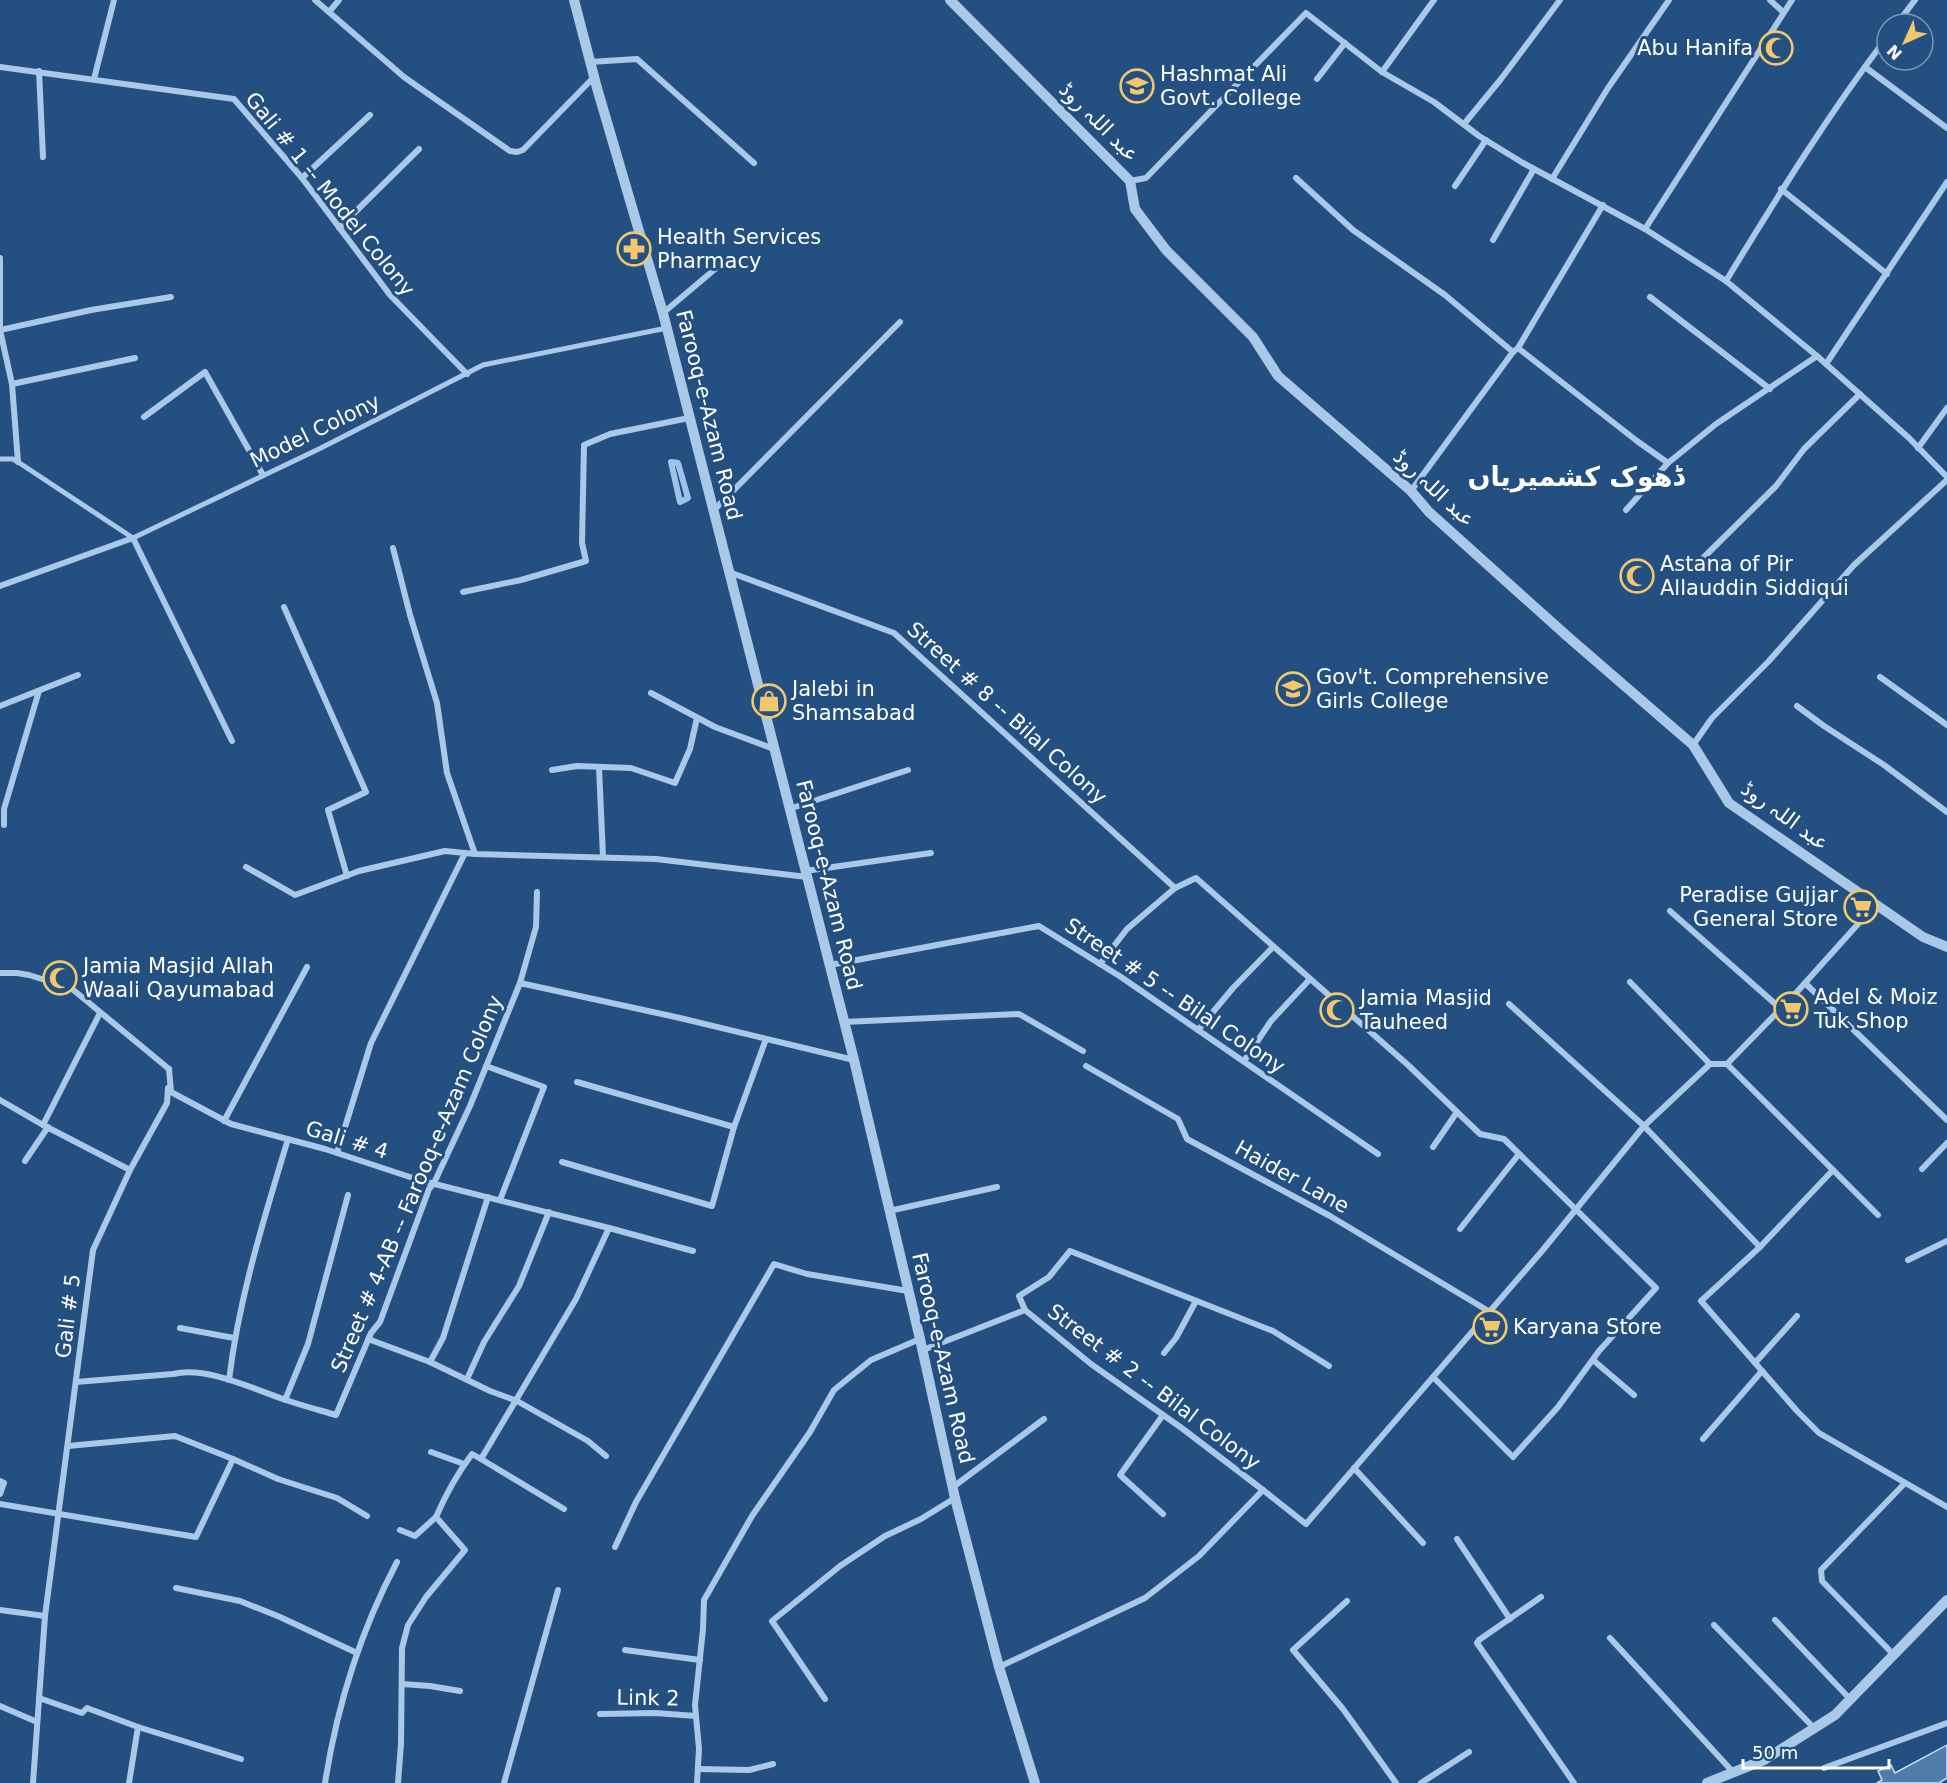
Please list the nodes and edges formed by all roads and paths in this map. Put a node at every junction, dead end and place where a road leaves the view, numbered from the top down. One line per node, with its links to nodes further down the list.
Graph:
1 (114, 0): 21 (street)
2 (315, 0): 11 (street)
3 (339, 0): 11 (street)
4 (574, 0): 15 (street, Farooq-e-Azam Road)
5 (950, 0): 34 (street, عبد اللہ روڈ)
6 (1434, 0): 19 (street)
7 (1560, 0): 24 (street)
8 (1669, 0): 33 (street)
9 (1770, 0): 12 (street)
10 (1792, 0): 12 (street)
11 (329, 12): 20 (street)
12 (1783, 12): 40 (street)
13 (1345, 43): 19 (street); 22 (street); 34 (street)
14 (1875, 53): 17 (street)
15 (590, 62): 20 (street, Farooq-e-Azam Road); 29 (street)
16 (0, 67): 18 (street, Gali # 1 -- Model Colony)
17 (1865, 67): 25 (street); 37 (street)
18 (39, 71): 21 (street, Gali # 1 -- Model Colony); 28 (street)
19 (1382, 72): 24 (street)
20 (594, 76): 48 (street, Farooq-e-Azam Road)
21 (94, 79): 31 (street, Gali # 1 -- Model Colony)
22 (1317, 79)
23 (370, 115): 31 (street)
24 (1464, 124): 26 (street)
25 (1947, 128)
26 (1486, 140): 30 (street); 36 (street)
27 (419, 149): 39 (street)
28 (43, 157)
29 (754, 163)
30 (1534, 169): 33 (street); 41 (street)
31 (302, 178): 39 (street, Gali # 1 -- Model Colony)
32 (1296, 178): 52 (street)
33 (1552, 179): 38 (street)
34 (1130, 181): 69 (street, عبد اللہ روڈ)
35 (1947, 182): 44 (street)
36 (1455, 186)
37 (1781, 189): 44 (street); 45 (street)
38 (1603, 205): 40 (street); 52 (street)
39 (339, 228): 56 (street, Gali # 1 -- Model Colony)
40 (1645, 229): 45 (street)
41 (1493, 240)
42 (0, 258): 51 (street)
43 (721, 264): 48 (street)
44 (1887, 274): 55 (street)
45 (1726, 281): 53 (street)
46 (171, 297): 51 (street)
47 (1650, 297): 58 (street)
48 (663, 313): 50 (street, Farooq-e-Azam Road)
49 (900, 322): 71 (street)
50 (667, 328): 56 (street, Model Colony); 62 (street, Farooq-e-Azam Road)
51 (0, 330): 57 (street)
52 (1516, 350): 66 (street); 69 (street)
53 (1817, 356): 55 (street); 58 (street)
54 (135, 358): 57 (street)
55 (1826, 364): 59 (street)
56 (467, 374): 67 (street, Model Colony)
57 (12, 384): 65 (street)
58 (1770, 388): 66 (street)
59 (1860, 394): 63 (street); 74 (street)
60 (1947, 408): 63 (street)
61 (144, 417): 67 (street)
62 (689, 418): 71 (street, Farooq-e-Azam Road); 77 (street)
63 (1918, 447): 68 (street)
64 (0, 459): 65 (street)
65 (18, 462): 72 (street)
66 (1668, 463): 70 (street)
67 (263, 475): 72 (street, Model Colony)
68 (1947, 479): 88 (street)
69 (1411, 491): 88 (street, عبد اللہ روڈ)
70 (1626, 510)
71 (713, 511): 75 (street, Farooq-e-Azam Road)
72 (134, 538): 76 (street); 87 (street)
73 (393, 548): 98 (street)
74 (1699, 562)
75 (728, 572): 89 (street, Farooq-e-Azam Road); 103 (street, Street # 8 -- Bilal Colony)
76 (0, 586)
77 (463, 592)
78 (284, 607): 102 (street)
79 (78, 675): 81 (street)
80 (1880, 677): 86 (street)
81 (39, 691): 83 (street); 95 (street)
82 (651, 693): 85 (street)
83 (0, 706)
84 (1797, 706): 94 (street)
85 (697, 718): 89 (street); 90 (street)
86 (1947, 725)
87 (232, 741)
88 (1693, 745): 105 (street, عبد اللہ روڈ)
89 (774, 749): 93 (street, Farooq-e-Azam Road)
90 (599, 766): 91 (street); 99 (street)
91 (552, 770)
92 (908, 770): 93 (street)
93 (789, 809): 101 (street, Farooq-e-Azam Road)
94 (1947, 812)
95 (4, 825)
96 (465, 853): 98 (street); 102 (street); 142 (street)
97 (931, 853): 101 (street)
98 (475, 854): 99 (street)
99 (603, 857): 101 (street)
100 (246, 867): 102 (street)
101 (806, 874): 110 (street, Farooq-e-Azam Road)
102 (347, 876)
103 (1175, 888): 107 (street); 109 (street)
104 (537, 892): 115 (street)
105 (1876, 904): 108 (street, عبد اللہ روڈ); 116 (street)
106 (1670, 911): 118 (street)
107 (1273, 947): 113 (street); 121 (street)
108 (1947, 947)
109 (1100, 964): 110 (street, Street # 5 -- Bilal Colony); 121 (street, Street # 5 -- Bilal Colony)
110 (830, 965): 120 (street, Farooq-e-Azam Road)
111 (307, 967): 134 (street)
112 (0, 973): 119 (street)
113 (1310, 979): 125 (street); 133 (street)
114 (1630, 982): 126 (street)
115 (520, 983): 122 (street, Street # 4-AB -- Farooq-e-Azam Colony); 128 (street, Street # 4-AB -- Farooq-e-Azam Colony)
116 (1805, 983): 118 (street); 135 (street)
117 (1509, 1004): 137 (street)
118 (1780, 1009): 127 (street)
119 (100, 1013): 130 (street); 136 (street)
120 (844, 1022): 123 (street); 124 (street, Farooq-e-Azam Road)
121 (1198, 1030): 125 (street, Street # 5 -- Bilal Colony)
122 (766, 1039): 124 (street, Street # 4-AB -- Farooq-e-Azam Colony); 138 (street)
123 (1083, 1051)
124 (854, 1060): 156 (street, Farooq-e-Azam Road)
125 (1244, 1061): 143 (street, Street # 5 -- Bilal Colony)
126 (1710, 1064): 127 (street); 137 (street)
127 (1727, 1064): 149 (street)
128 (486, 1065): 150 (street, Street # 4-AB -- Farooq-e-Azam Colony); 154 (street)
129 (1086, 1066): 168 (street, Haider Lane)
130 (168, 1069): 134 (street, Gali # 4); 148 (street, Gali # 5)
131 (577, 1082): 138 (street)
132 (0, 1100): 136 (street)
133 (1457, 1112): 141 (street); 144 (street)
134 (224, 1120): 139 (street, Gali # 4)
135 (1947, 1120)
136 (45, 1126): 145 (street); 148 (street)
137 (1644, 1126): 155 (street); 162 (street)
138 (734, 1127): 146 (street)
139 (288, 1139): 142 (street, Gali # 4); 171 (street)
140 (1947, 1143): 147 (street)
141 (1433, 1147)
142 (337, 1153): 150 (street, Gali # 4)
143 (1378, 1154)
144 (1519, 1154): 155 (street); 160 (street)
145 (25, 1161)
146 (562, 1162)
147 (1922, 1169)
148 (130, 1170): 183 (street, Gali # 5)
149 (1833, 1170): 158 (street); 162 (street)
150 (434, 1183): 153 (street, Gali # 4); 172 (street, Street # 4-AB -- Farooq-e-Azam Colony)
151 (997, 1187): 156 (street)
152 (348, 1195): 185 (street)
153 (488, 1197): 154 (street, Gali # 4); 176 (street)
154 (500, 1200): 157 (street, Gali # 4)
155 (1575, 1209): 168 (street); 175 (street)
156 (889, 1211): 165 (street, Farooq-e-Azam Road)
157 (549, 1212): 159 (street, Gali # 4); 181 (street)
158 (1878, 1215)
159 (609, 1228): 163 (street, Gali # 4); 186 (street)
160 (1460, 1229)
161 (1947, 1241): 164 (street)
162 (1760, 1247): 177 (street)
163 (693, 1251)
164 (1908, 1260)
165 (908, 1291): 173 (street, Farooq-e-Azam Road); 212 (street)
166 (1196, 1301): 167 (street, Street # 2 -- Bilal Colony); 174 (street); 178 (street, Street # 2 -- Bilal Colony)
167 (1025, 1310): 173 (street, Street # 2 -- Bilal Colony); 187 (street, Street # 2 -- Bilal Colony)
168 (1490, 1312): 180 (street)
169 (1797, 1316): 177 (street)
170 (180, 1328): 171 (street)
171 (234, 1338): 182 (street)
172 (368, 1338): 176 (street); 185 (street, Street # 4-AB -- Farooq-e-Azam Colony)
173 (921, 1345): 200 (street, Farooq-e-Azam Road); 228 (street, Street # 2 -- Bilal Colony)
174 (1164, 1353)
175 (1593, 1360): 180 (street); 184 (street)
176 (429, 1362): 181 (street)
177 (1755, 1363): 179 (street)
178 (1329, 1366)
179 (1762, 1371): 189 (street); 198 (street)
180 (1433, 1377): 196 (street)
181 (467, 1379): 186 (street)
182 (229, 1380): 183 (street); 185 (street)
183 (76, 1382): 190 (street, Gali # 5)
184 (1634, 1395)
185 (285, 1400)
186 (517, 1401): 192 (street); 194 (street)
187 (1163, 1415): 199 (street, Street # 2 -- Bilal Colony); 205 (street)
188 (1044, 1419): 200 (street)
189 (1703, 1439)
190 (68, 1446): 193 (street); 206 (street, Gali # 5)
191 (431, 1452): 195 (street)
192 (606, 1456)
193 (233, 1459): 206 (street); 207 (street)
194 (482, 1459): 195 (street); 204 (street)
195 (465, 1464): 208 (street)
196 (1354, 1468): 199 (street, Street # 2 -- Bilal Colony); 211 (street)
197 (0, 1481): 201 (street)
198 (1905, 1483): 203 (street); 227 (street)
199 (1263, 1490): 229 (street)
200 (954, 1492): 229 (street, Farooq-e-Azam Road); 233 (street)
201 (0, 1494)
202 (0, 1504): 206 (street)
203 (1947, 1507)
204 (564, 1509)
205 (1163, 1514)
206 (59, 1515): 220 (street, Gali # 5)
207 (367, 1516)
208 (436, 1517): 209 (street); 230 (street)
209 (400, 1530)
210 (1457, 1539): 221 (street)
211 (1423, 1543)
212 (615, 1547)
213 (397, 1562): 226 (street)
214 (176, 1588): 226 (street)
215 (558, 1590): 252 (street)
216 (1541, 1597): 221 (street)
217 (1947, 1600): 227 (street)
218 (1347, 1601): 255 (street)
219 (0, 1610): 220 (street)
220 (45, 1616): 232 (street, Gali # 5)
221 (1510, 1619): 257 (street)
222 (1775, 1620): 234 (street)
223 (1714, 1625): 241 (street)
224 (1610, 1638): 247 (street)
225 (625, 1650): 228 (street)
226 (357, 1653): 250 (street)
227 (1893, 1654): 234 (street)
228 (700, 1660): 237 (street)
229 (999, 1667): 254 (street, Farooq-e-Azam Road)
230 (402, 1684): 231 (street); 251 (street)
231 (460, 1691)
232 (39, 1698): 238 (street, Gali # 5); 240 (street)
233 (825, 1699)
234 (1850, 1699): 241 (street)
235 (0, 1706): 238 (street)
236 (600, 1714): 237 (street, Link 2)
237 (696, 1716): 246 (street)
238 (37, 1722): 248 (street, Gali # 5)
239 (1947, 1723): 245 (street)
240 (138, 1727): 243 (street); 249 (street)
241 (1814, 1728): 247 (street)
242 (1469, 1752): 256 (street)
243 (241, 1759)
244 (773, 1764): 246 (street)
245 (1824, 1768)
246 (698, 1769): 253 (street)
247 (1733, 1773): 258 (street)
248 (33, 1783)
249 (129, 1783)
250 (325, 1783)
251 (398, 1783)
252 (504, 1783)
253 (697, 1783)
254 (1035, 1783)
255 (1396, 1783)
256 (1421, 1783)
257 (1574, 1783)
258 (1707, 1783)

